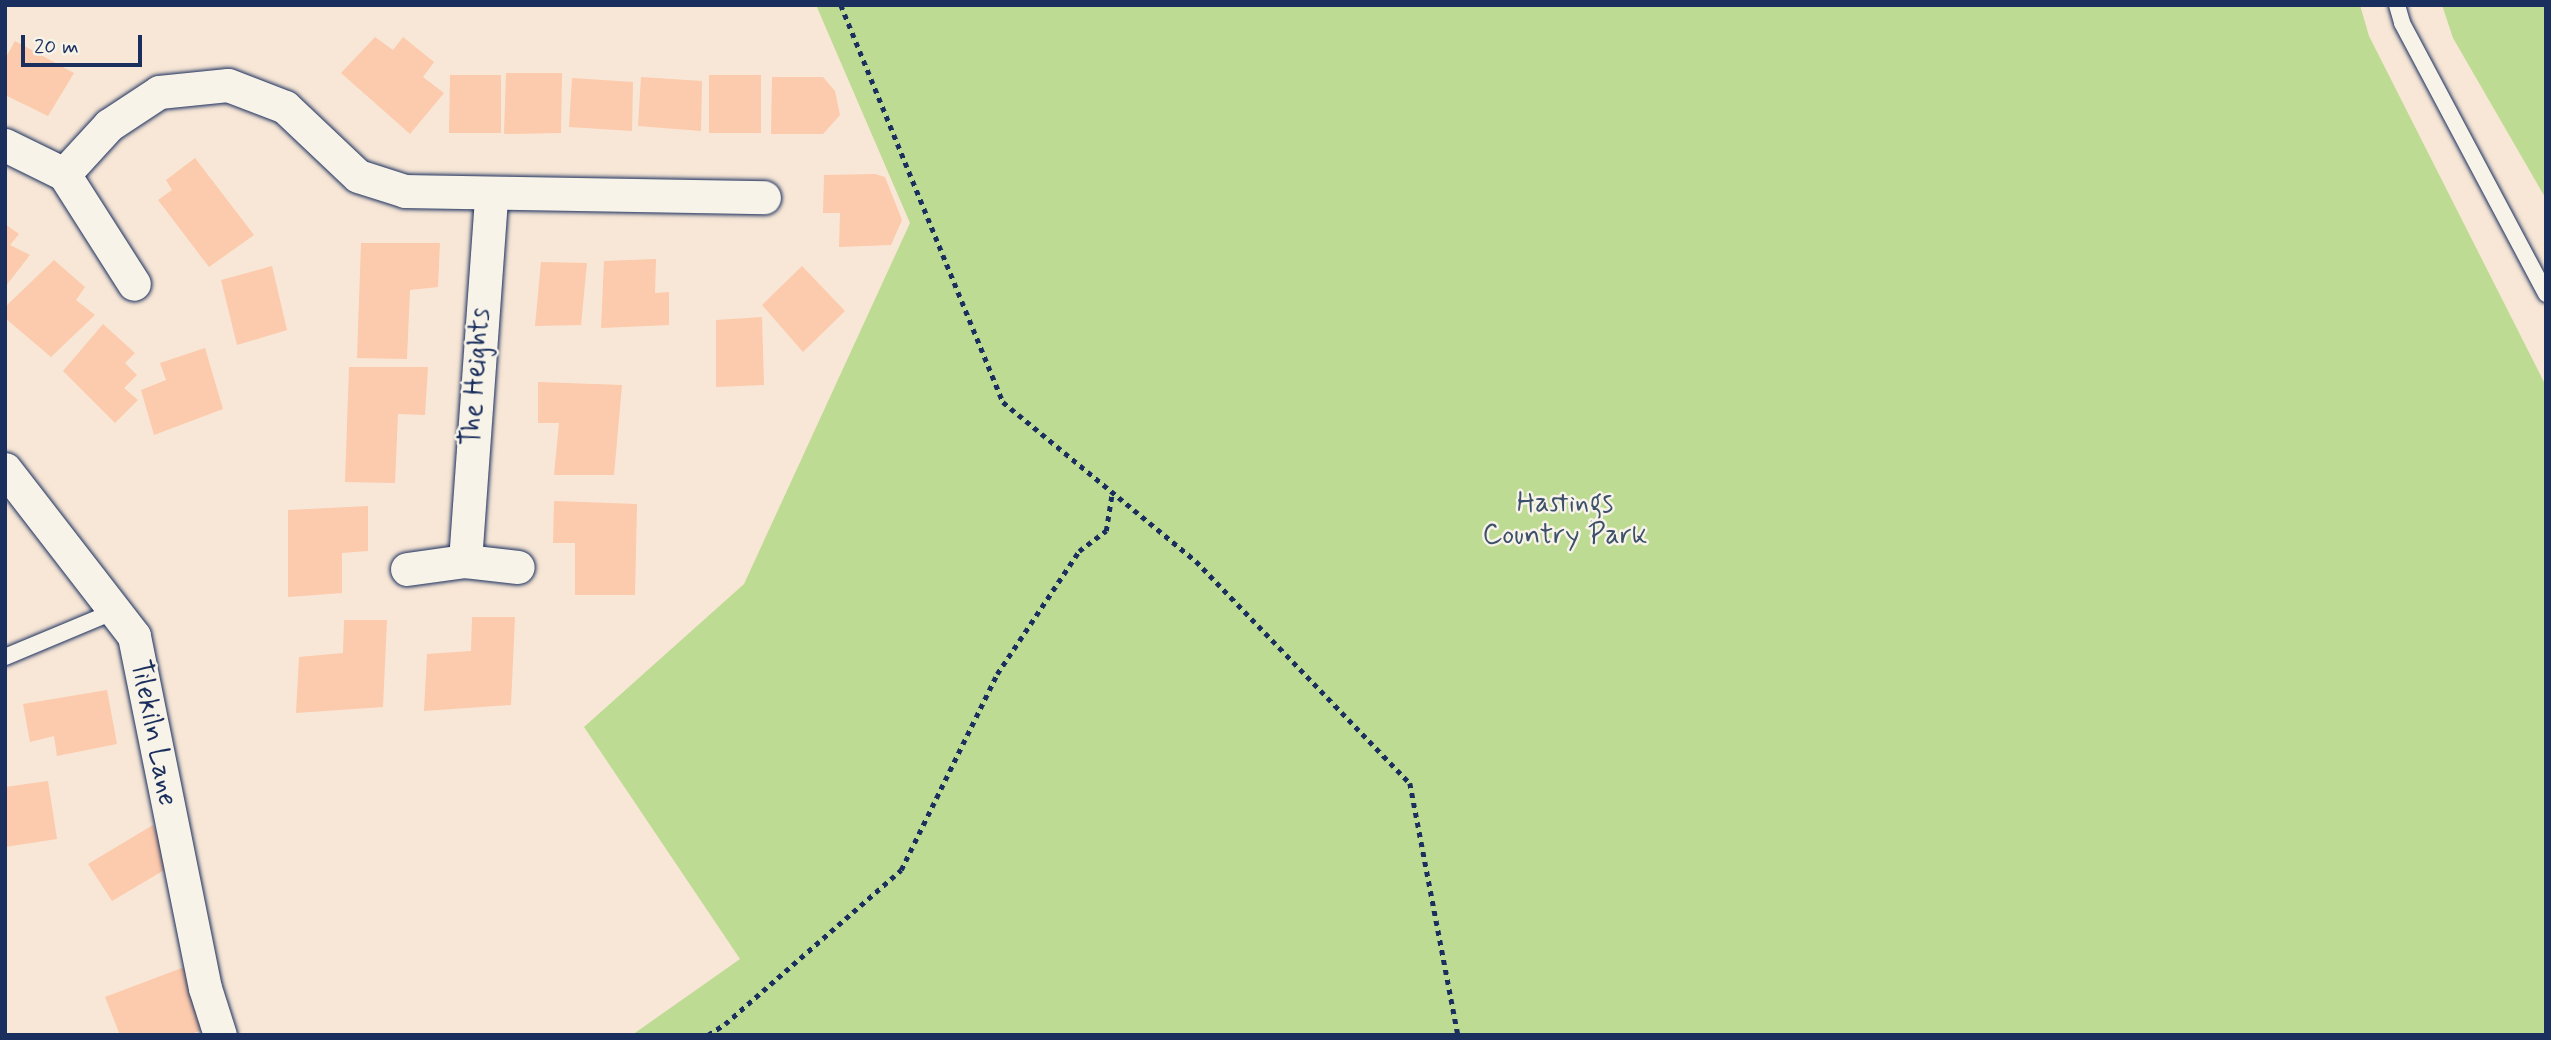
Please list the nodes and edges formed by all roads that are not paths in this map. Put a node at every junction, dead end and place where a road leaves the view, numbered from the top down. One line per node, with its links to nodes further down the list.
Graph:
1 (2397, 5): 7 (lane)
2 (5, 145): 3 (street)
3 (64, 174): 4 (street); 6 (street)
4 (491, 194): 5 (street); 9 (street, The Heights)
5 (764, 197)
6 (134, 284)
7 (2546, 294)
8 (5, 469): 12 (street, Tilekiln Lane)
9 (465, 561): 10 (street); 11 (street)
10 (518, 567)
11 (407, 569)
12 (115, 611): 13 (lane); 14 (street, Tilekiln Lane)
13 (5, 657)
14 (220, 1035)

